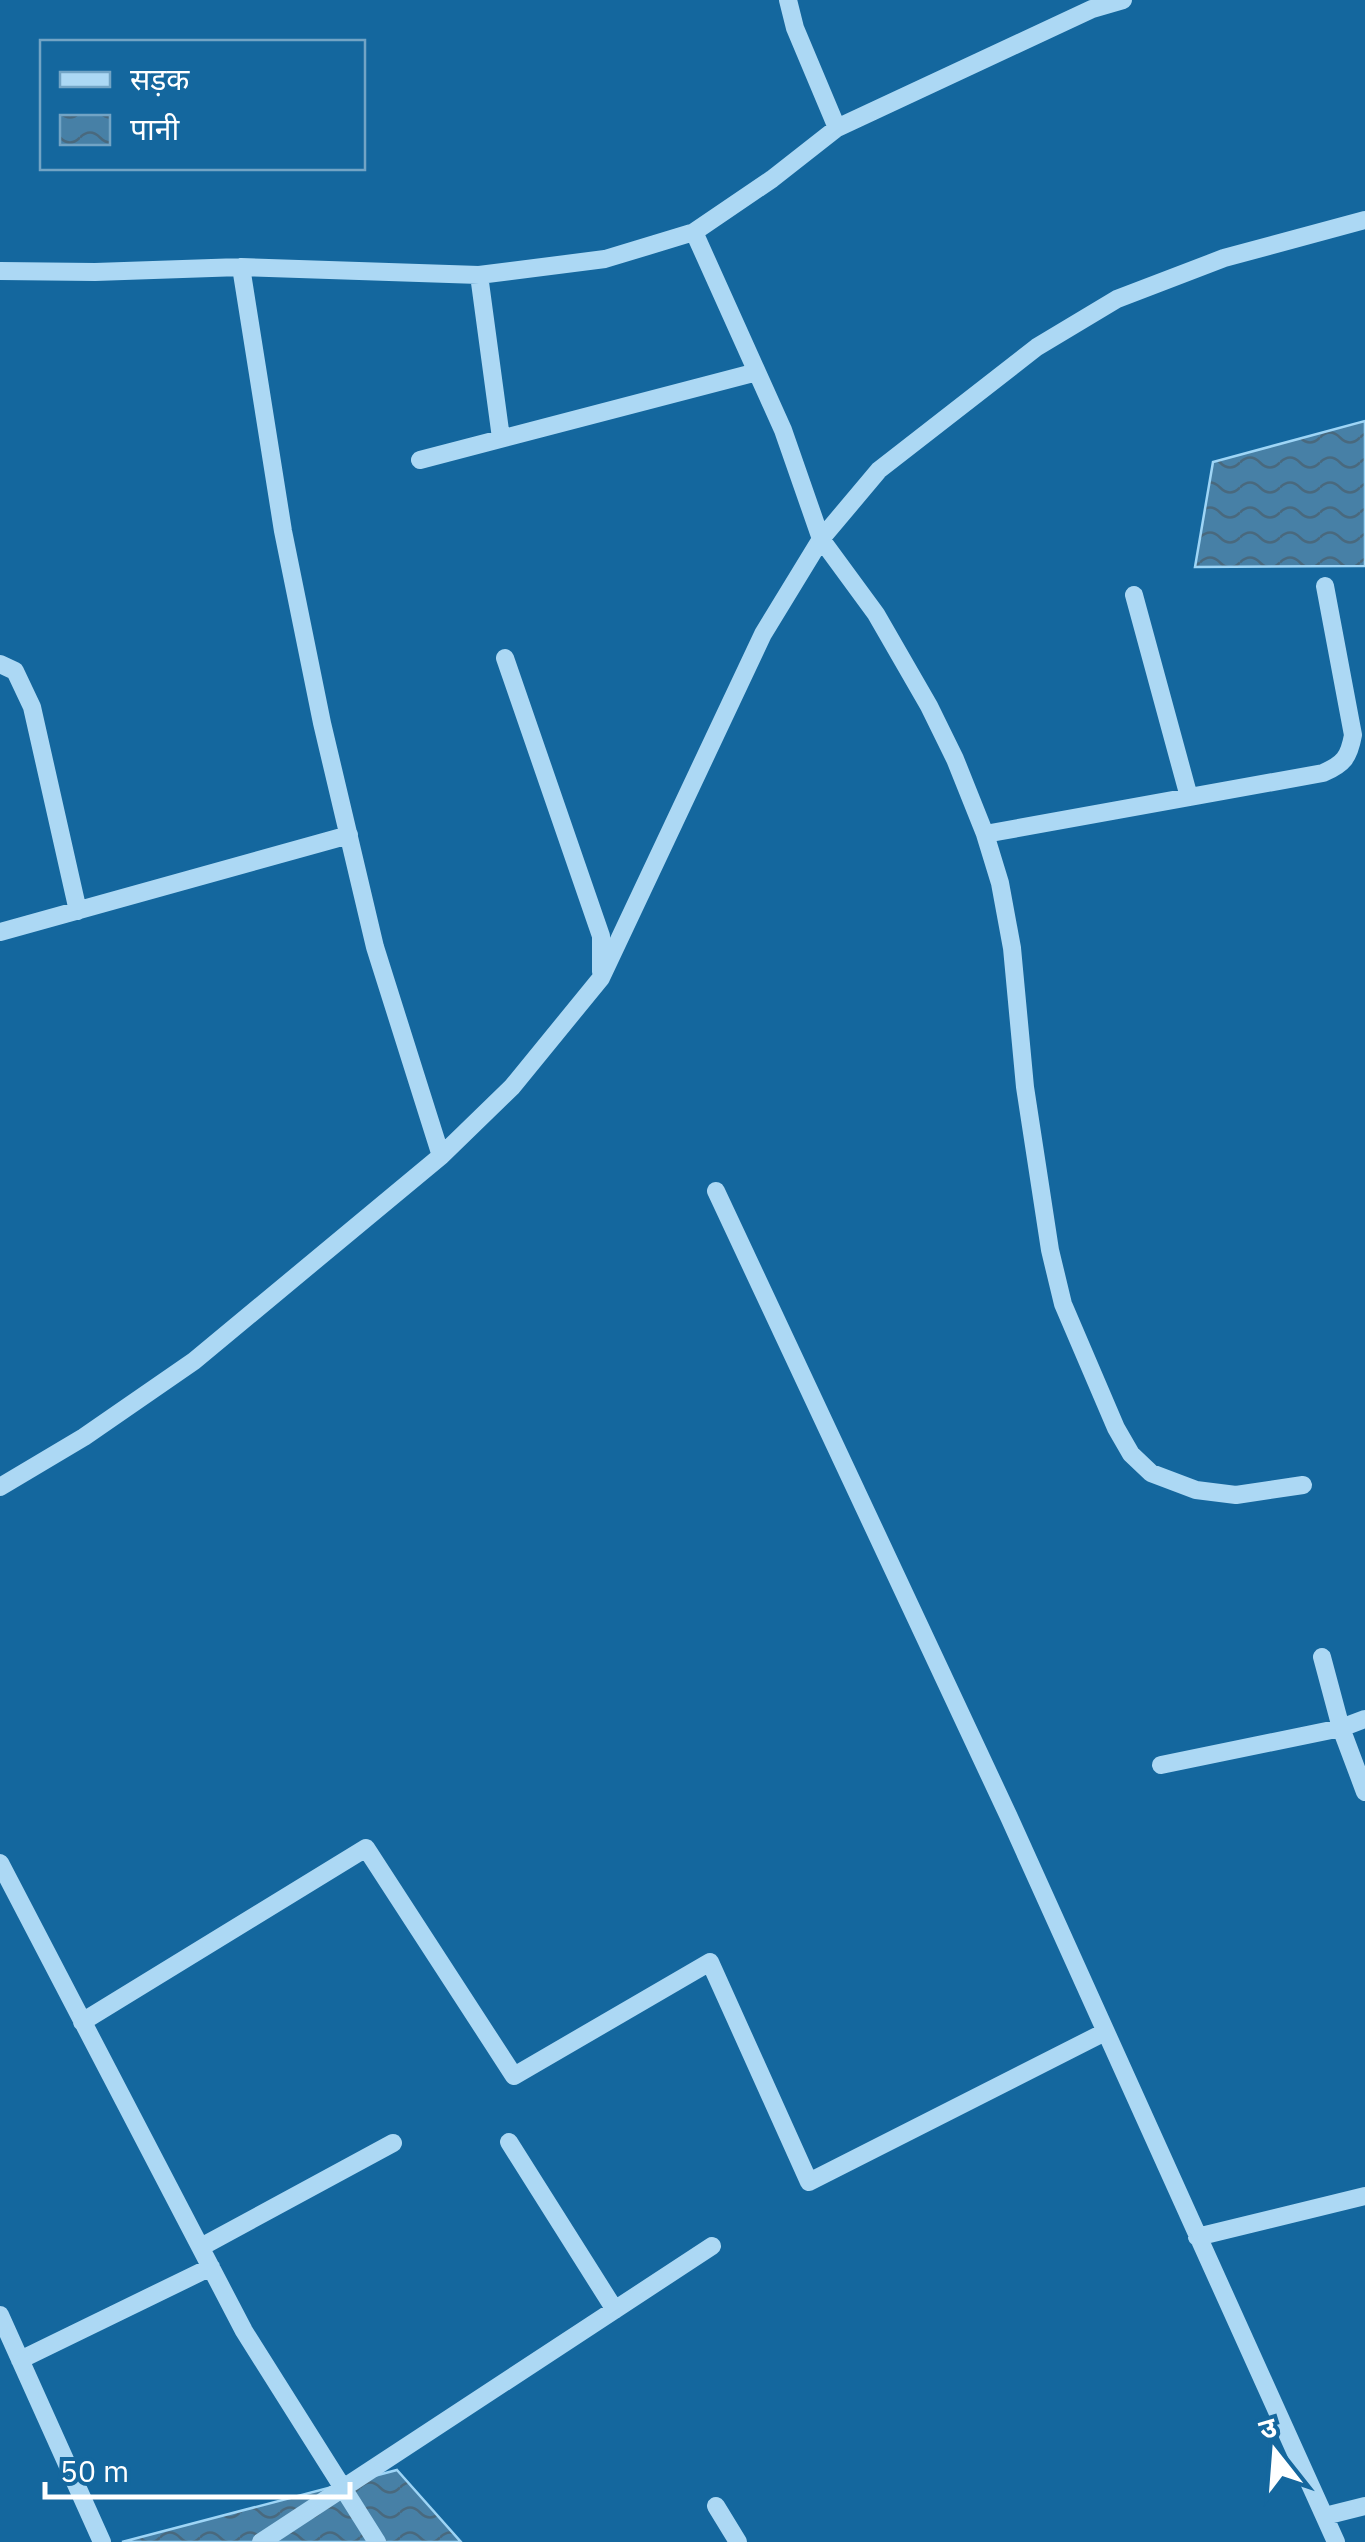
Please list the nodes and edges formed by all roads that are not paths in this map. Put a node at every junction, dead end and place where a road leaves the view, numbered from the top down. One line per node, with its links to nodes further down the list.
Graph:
1 (788, 0): 4 (street)
2 (1123, 0): 3 (street)
3 (1091, 4): 4 (street)
4 (837, 128): 6 (street)
5 (1365, 220): 13 (street)
6 (694, 232): 9 (street); 10 (street)
7 (240, 267): 8 (street); 9 (street); 20 (street)
8 (0, 272)
9 (479, 274): 11 (street)
10 (757, 372): 11 (street); 13 (street)
11 (502, 438): 12 (street)
12 (420, 460)
13 (820, 539): 19 (street); 23 (street)
14 (1325, 586): 18 (street)
15 (1134, 595): 18 (street)
16 (505, 658): 23 (street)
17 (0, 664): 21 (street)
18 (1189, 797): 19 (street)
19 (985, 834): 26 (street)
20 (349, 835): 21 (street); 24 (street)
21 (78, 911): 22 (street)
22 (0, 932)
23 (601, 978): 24 (street)
24 (441, 1156): 27 (street)
25 (716, 1191): 35 (street)
26 (1303, 1485)
27 (0, 1487)
28 (1322, 1656): 30 (street)
29 (1365, 1719): 30 (street)
30 (1341, 1728): 31 (street); 32 (street)
31 (1161, 1764)
32 (1365, 1792)
33 (0, 1863): 34 (street)
34 (82, 2022): 35 (street); 41 (street)
35 (1105, 2032): 39 (street)
36 (509, 2142): 43 (street)
37 (392, 2143): 41 (street)
38 (1365, 2196): 39 (street)
39 (1198, 2237): 49 (street)
40 (712, 2246): 43 (street)
41 (201, 2247): 42 (street)
42 (211, 2267): 45 (street); 46 (street)
43 (615, 2310): 46 (street)
44 (0, 2315): 45 (street)
45 (20, 2360): 50 (street)
46 (342, 2487): 51 (street); 52 (street)
47 (716, 2506): 53 (street)
48 (1365, 2506): 49 (street)
49 (1324, 2516): 54 (street)
50 (102, 2542)
51 (261, 2542)
52 (377, 2542)
53 (738, 2542)
54 (1336, 2542)

